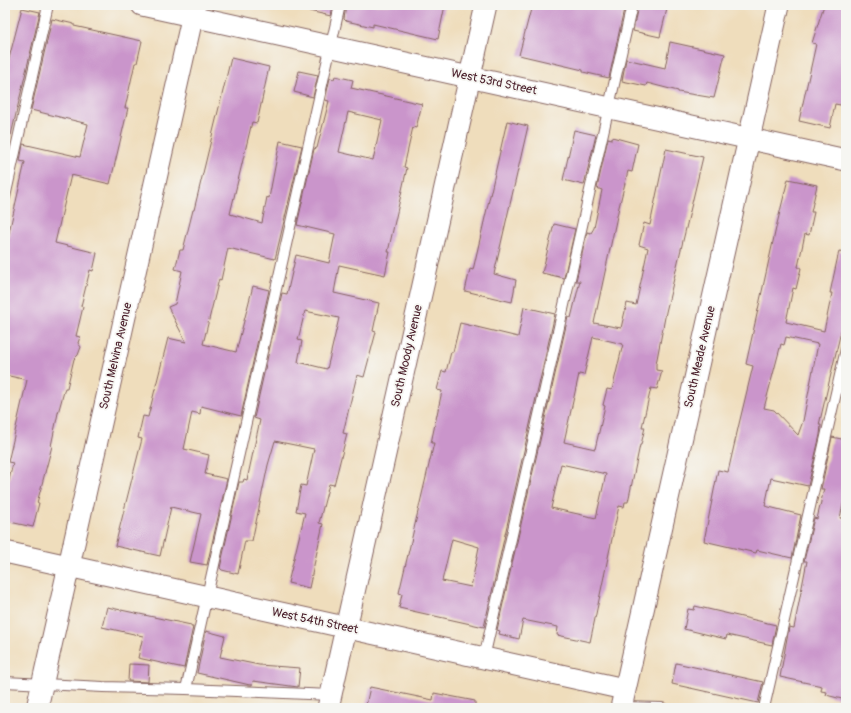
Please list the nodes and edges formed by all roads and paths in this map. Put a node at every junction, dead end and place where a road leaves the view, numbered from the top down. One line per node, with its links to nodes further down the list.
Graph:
1 (48, 5): 13 (lane)
2 (142, 5): 7 (street, West 53rd Street)
3 (340, 5): 8 (lane)
4 (486, 5): 9 (street, South Moody Avenue)
5 (632, 5): 10 (lane)
6 (779, 5): 11 (street, South Meade Avenue)
7 (194, 11): 8 (street, West 53rd Street); 16 (street, South Melvina Avenue)
8 (331, 46): 9 (street, West 53rd Street); 17 (lane)
9 (470, 77): 10 (street, West 53rd Street); 18 (street, South Moody Avenue)
10 (608, 108): 11 (street, West 53rd Street); 19 (lane)
11 (749, 138): 12 (street, West 53rd Street); 23 (street, South Meade Avenue)
12 (846, 160)
13 (5, 197)
14 (846, 349): 27 (lane)
15 (5, 552): 16 (street, West 54th Street)
16 (68, 566): 17 (street, West 54th Street); 21 (street, South Melvina Avenue)
17 (206, 596): 18 (street, West 54th Street); 22 (lane)
18 (346, 628): 19 (street, West 54th Street); 24 (street, South Moody Avenue)
19 (484, 658): 23 (street, West 54th Street)
20 (5, 682): 21 (lane)
21 (42, 684): 22 (lane); 25 (street, South Melvina Avenue)
22 (186, 689): 24 (lane)
23 (622, 701): 26 (lane)
24 (329, 702)
25 (36, 708)
26 (662, 708)
27 (764, 708)

